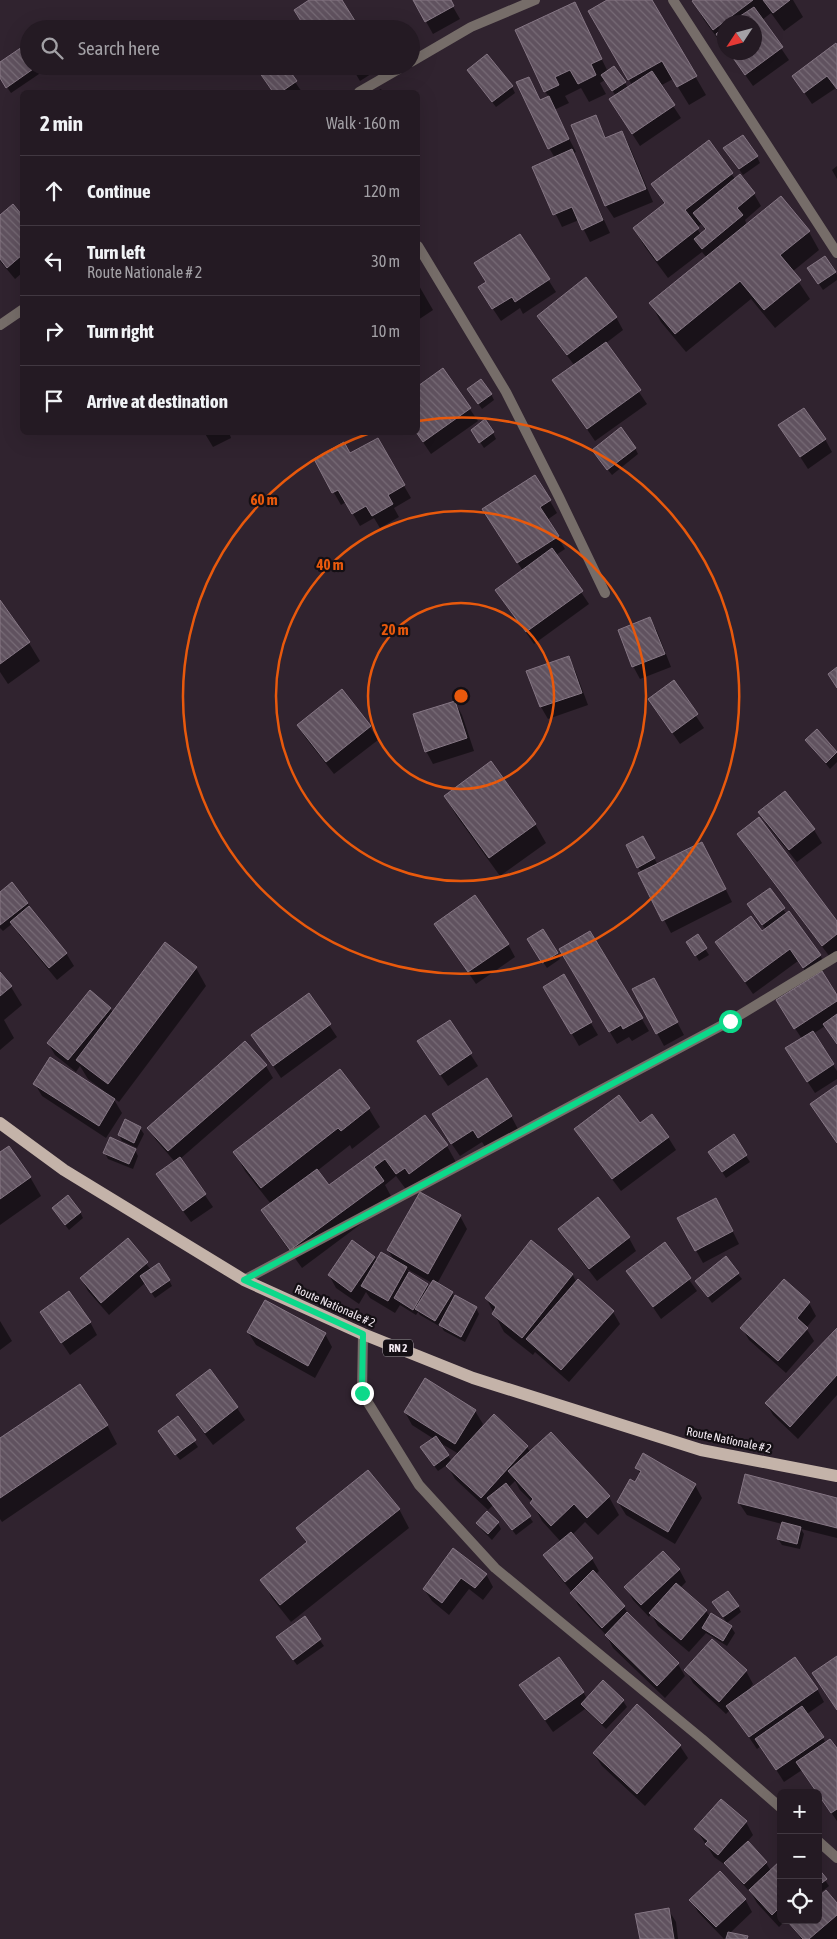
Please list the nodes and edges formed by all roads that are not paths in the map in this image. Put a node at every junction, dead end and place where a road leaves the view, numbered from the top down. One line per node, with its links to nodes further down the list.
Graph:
1 (535, 0): 3 (street)
2 (673, 0): 7 (street)
3 (420, 57)
4 (388, 75): 5 (street)
5 (362, 90)
6 (420, 249): 10 (street)
7 (837, 253)
8 (20, 311): 9 (street)
9 (0, 325)
10 (604, 593)
11 (837, 956): 13 (street)
12 (0, 1124): 13 (main road, Route Nationale # 2 / RN 2)
13 (244, 1280): 14 (main road, Route Nationale # 2 / RN 2)
14 (363, 1334): 15 (main road, Route Nationale # 2 / RN 2); 16 (street)
15 (837, 1476)
16 (777, 1804)
17 (822, 1845): 18 (street)
18 (837, 1858)

